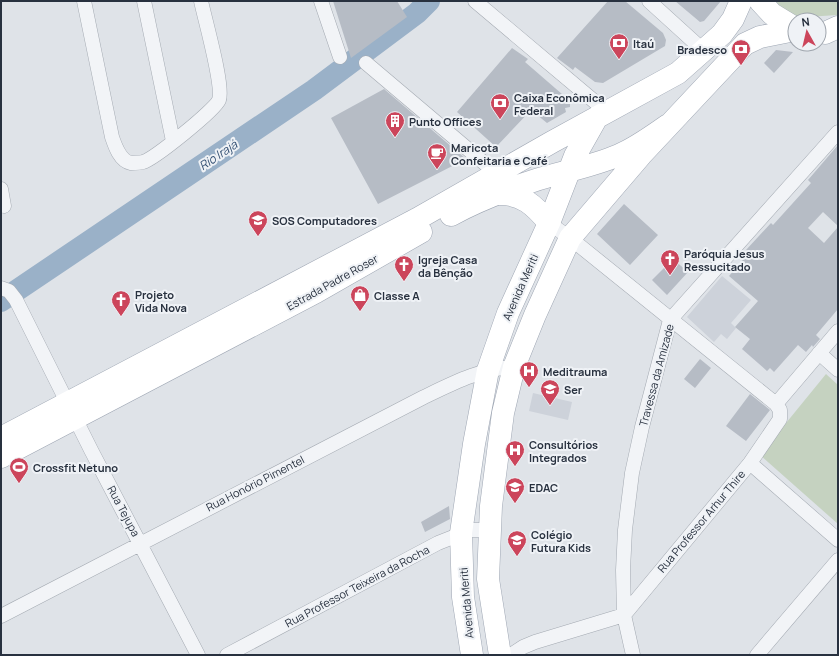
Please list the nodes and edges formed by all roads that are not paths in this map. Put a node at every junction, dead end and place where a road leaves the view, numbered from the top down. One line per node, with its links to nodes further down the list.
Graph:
1 (84, 1): 19 (street)
2 (144, 1): 19 (street)
3 (200, 1): 19 (street)
4 (321, 1): 14 (street)
5 (475, 1): 16 (street)
6 (649, 1): 13 (street)
7 (741, 1): 13 (main road, Avenida Meriti)
8 (760, 1): 9 (main road)
9 (787, 24)
10 (838, 27): 12 (main road)
11 (787, 31): 17 (main road)
12 (827, 31)
13 (704, 51): 16 (main road, Avenida Meriti)
14 (340, 57)
15 (366, 63): 21 (street)
16 (602, 115): 20 (main road, Avenida Meriti); 21 (main road, Estrada Padre Roser)
17 (668, 125): 20 (main road, Estrada Padre Roser); 26 (main road)
18 (838, 132): 28 (street, Travessa da Amizade)
19 (173, 141)
20 (569, 170): 23 (main road, Estrada Padre Roser); 25 (main road, Avenida Meriti)
21 (496, 173): 35 (main road, Estrada Padre Roser)
22 (1, 189): 24 (street)
23 (495, 195): 25 (main road); 35 (main road, Estrada Padre Roser)
24 (4, 206)
25 (549, 223): 26 (street); 32 (main road, Avenida Meriti)
26 (570, 238): 28 (street); 31 (main road)
27 (9, 293): 35 (street, Rua Tejupa)
28 (670, 320): 34 (street); 44 (street, Travessa da Amizade)
29 (838, 331): 30 (street)
30 (819, 353): 33 (street); 34 (street)
31 (514, 367): 32 (street, Rua Honório Pimentel); 39 (main road)
32 (488, 370): 40 (main road, Avenida Meriti); 42 (street, Rua Honório Pimentel)
33 (838, 370)
34 (776, 404): 38 (street, Rua Professor Arhur Thire)
35 (71, 410): 36 (main road, Estrada Padre Roser); 37 (main road, Estrada Padre Roser); 42 (street, Rua Tejupa)
36 (1, 438)
37 (1, 457)
38 (750, 463): 41 (street); 44 (street, Rua Professor Arhur Thire)
39 (490, 530): 40 (street, Rua Professor Teixeira da Rocha); 49 (main road)
40 (461, 533): 47 (street, Rua Professor Teixeira da Rocha); 48 (main road, Avenida Meriti)
41 (838, 540)
42 (140, 542): 45 (street, Rua Honório Pimentel); 46 (street, Rua Tejupa)
43 (838, 560): 52 (street)
44 (624, 615): 50 (street); 51 (street, Travessa da Amizade)
45 (1, 616)
46 (198, 655)
47 (227, 655)
48 (472, 655)
49 (500, 655)
50 (511, 655)
51 (633, 655)
52 (757, 655)

